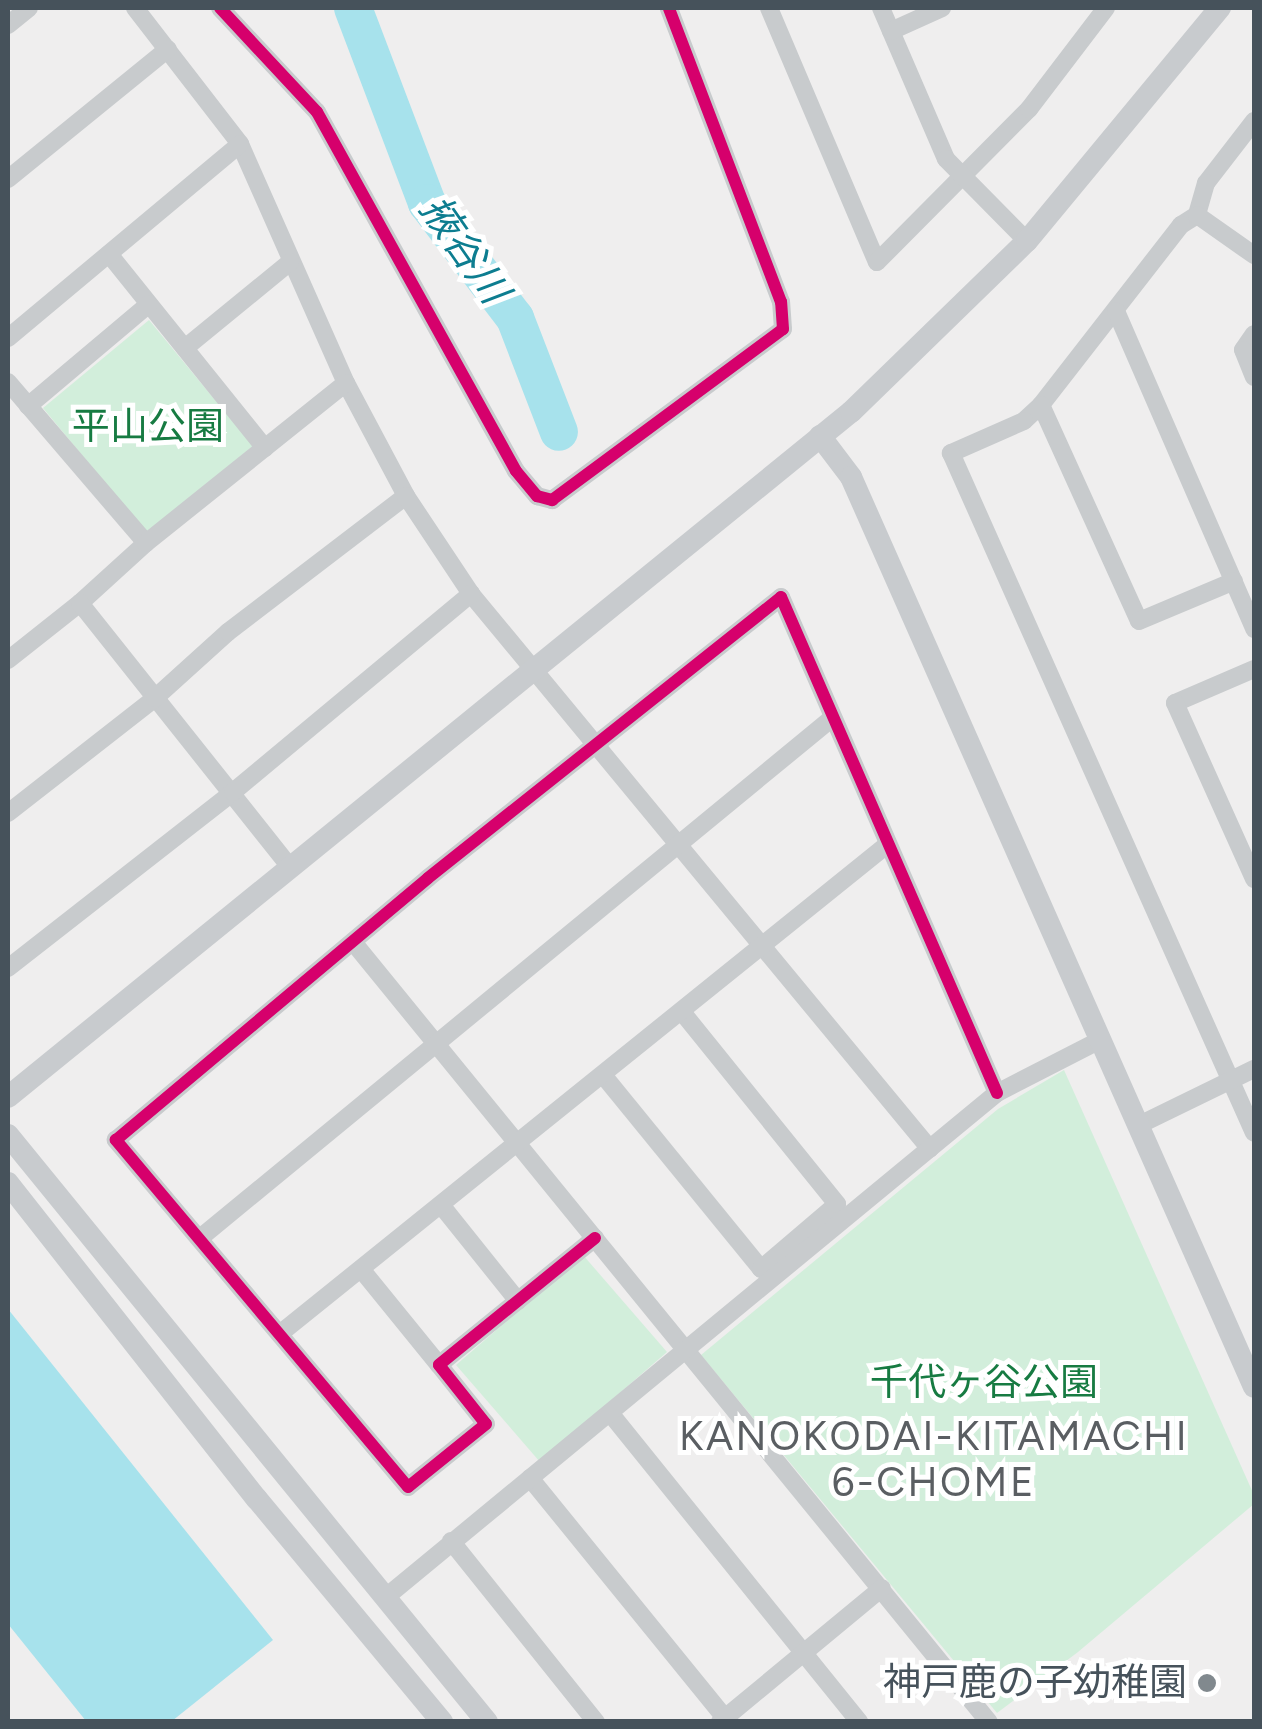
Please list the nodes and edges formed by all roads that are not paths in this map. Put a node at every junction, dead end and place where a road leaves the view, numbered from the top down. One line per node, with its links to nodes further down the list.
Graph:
1 (29, 8): 10 (street)
2 (135, 8): 12 (street)
3 (220, 8): 4 (street)
4 (669, 8)
5 (769, 8): 15 (street)
6 (881, 8): 11 (street)
7 (942, 8): 11 (street)
8 (1106, 8): 15 (street)
9 (1220, 8): 18 (street)
10 (8, 25)
11 (891, 30): 15 (street)
12 (168, 49): 14 (street); 16 (street)
13 (1254, 121): 17 (street)
14 (240, 144): 19 (street); 21 (street)
15 (964, 178): 18 (street)
16 (8, 179)
17 (1198, 216): 20 (street); 23 (street)
18 (1027, 241): 32 (street)
19 (109, 254): 22 (street); 25 (street)
20 (1254, 255)
21 (290, 262): 26 (street); 29 (street)
22 (149, 304): 26 (street); 31 (street)
23 (1116, 311): 30 (street); 36 (street)
24 (1254, 334): 27 (street)
25 (8, 338)
26 (185, 348): 33 (street)
27 (1254, 376)
28 (8, 382): 31 (street)
29 (346, 382): 33 (street); 34 (street)
30 (1041, 405): 36 (street); 60 (street)
31 (28, 406): 35 (street)
32 (820, 436): 41 (street); 56 (street)
33 (265, 448): 35 (street)
34 (406, 496): 37 (street); 43 (street)
35 (146, 543): 38 (street)
36 (1234, 581): 39 (street)
37 (471, 594): 41 (street); 46 (street)
38 (80, 603): 40 (street); 43 (street)
39 (1254, 629)
40 (8, 660)
41 (536, 669): 45 (street); 50 (street)
42 (1254, 669): 51 (street)
43 (155, 698): 46 (street); 47 (street)
44 (831, 719): 45 (street); 48 (street); 49 (street)
45 (596, 746): 48 (street); 52 (street)
46 (233, 792): 50 (street); 54 (street)
47 (8, 813)
48 (678, 844): 53 (street); 57 (street)
49 (888, 844): 53 (street); 61 (street)
50 (290, 867): 62 (street)
51 (1254, 879)
52 (353, 942): 57 (street); 70 (street)
53 (763, 945): 55 (street); 67 (street)
54 (8, 968)
55 (681, 1012): 59 (street); 59 (street)
56 (1100, 1040): 61 (street); 63 (street)
57 (435, 1044): 66 (street); 70 (street)
58 (1254, 1069): 60 (street)
59 (603, 1075): 66 (street)
60 (1229, 1080): 63 (street); 64 (street)
61 (998, 1093): 67 (street)
62 (8, 1096)
63 (1140, 1125): 77 (street)
64 (1254, 1133)
65 (8, 1135): 82 (street)
66 (516, 1145): 69 (street); 71 (street)
67 (930, 1150): 75 (street)
68 (8, 1183): 85 (street)
69 (440, 1205): 72 (street); 73 (street)
70 (200, 1238): 74 (street)
71 (595, 1238): 73 (street); 75 (street)
72 (362, 1268): 74 (street); 76 (street)
73 (518, 1301): 76 (street)
74 (282, 1332): 76 (street)
75 (686, 1351): 78 (street); 81 (street)
76 (440, 1365)
77 (1254, 1387)
78 (610, 1413): 79 (street); 83 (street)
79 (530, 1478): 80 (street); 84 (street)
80 (451, 1541): 82 (street); 87 (street)
81 (882, 1588): 83 (street); 89 (street)
82 (386, 1597): 86 (street)
83 (805, 1654): 84 (street); 88 (street)
84 (724, 1720)
85 (442, 1722)
86 (487, 1722)
87 (596, 1722)
88 (860, 1722)
89 (988, 1722)

